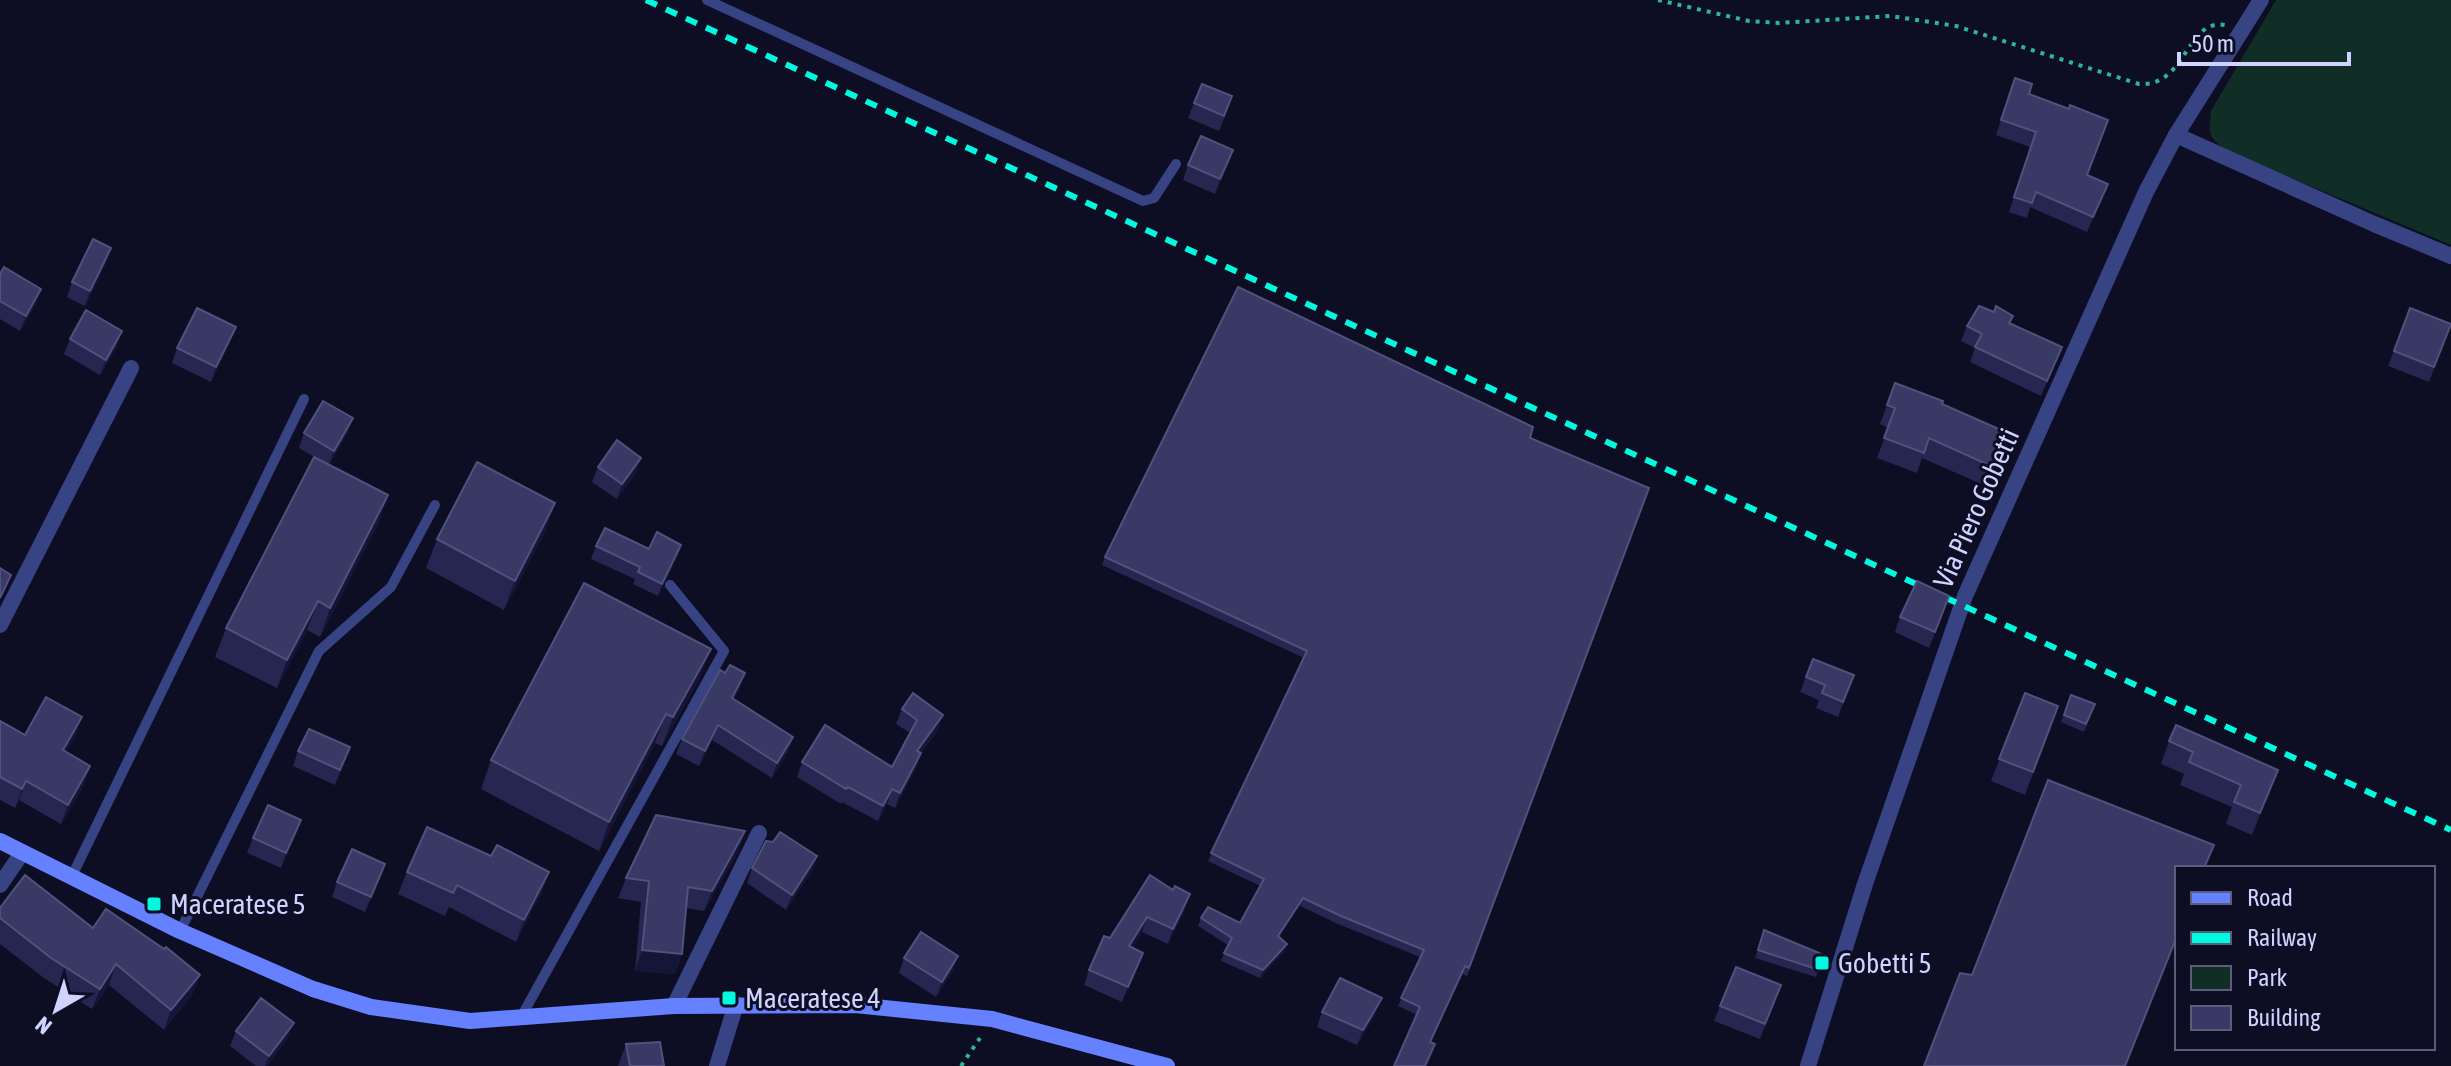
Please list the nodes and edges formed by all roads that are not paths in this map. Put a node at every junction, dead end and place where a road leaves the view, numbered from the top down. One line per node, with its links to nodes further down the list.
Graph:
1 (707, 0): 4 (lane)
2 (2261, 0): 3 (street, Via Piero Gobetti)
3 (2176, 135): 5 (street); 22 (street, Via Piero Gobetti)
4 (1176, 164)
5 (2451, 256)
6 (131, 368): 10 (street)
7 (304, 399): 14 (lane)
8 (435, 505): 16 (lane)
9 (670, 585): 19 (lane)
10 (0, 625)
11 (759, 833): 18 (street)
12 (0, 841): 13 (main road)
13 (22, 853): 14 (main road); 15 (street)
14 (71, 878): 16 (main road)
15 (0, 885)
16 (180, 931): 19 (main road)
17 (736, 1004): 18 (main road); 20 (street); 21 (main road)
18 (674, 1006): 19 (main road)
19 (520, 1019)
20 (717, 1066)
21 (1167, 1066)
22 (1808, 1066)

